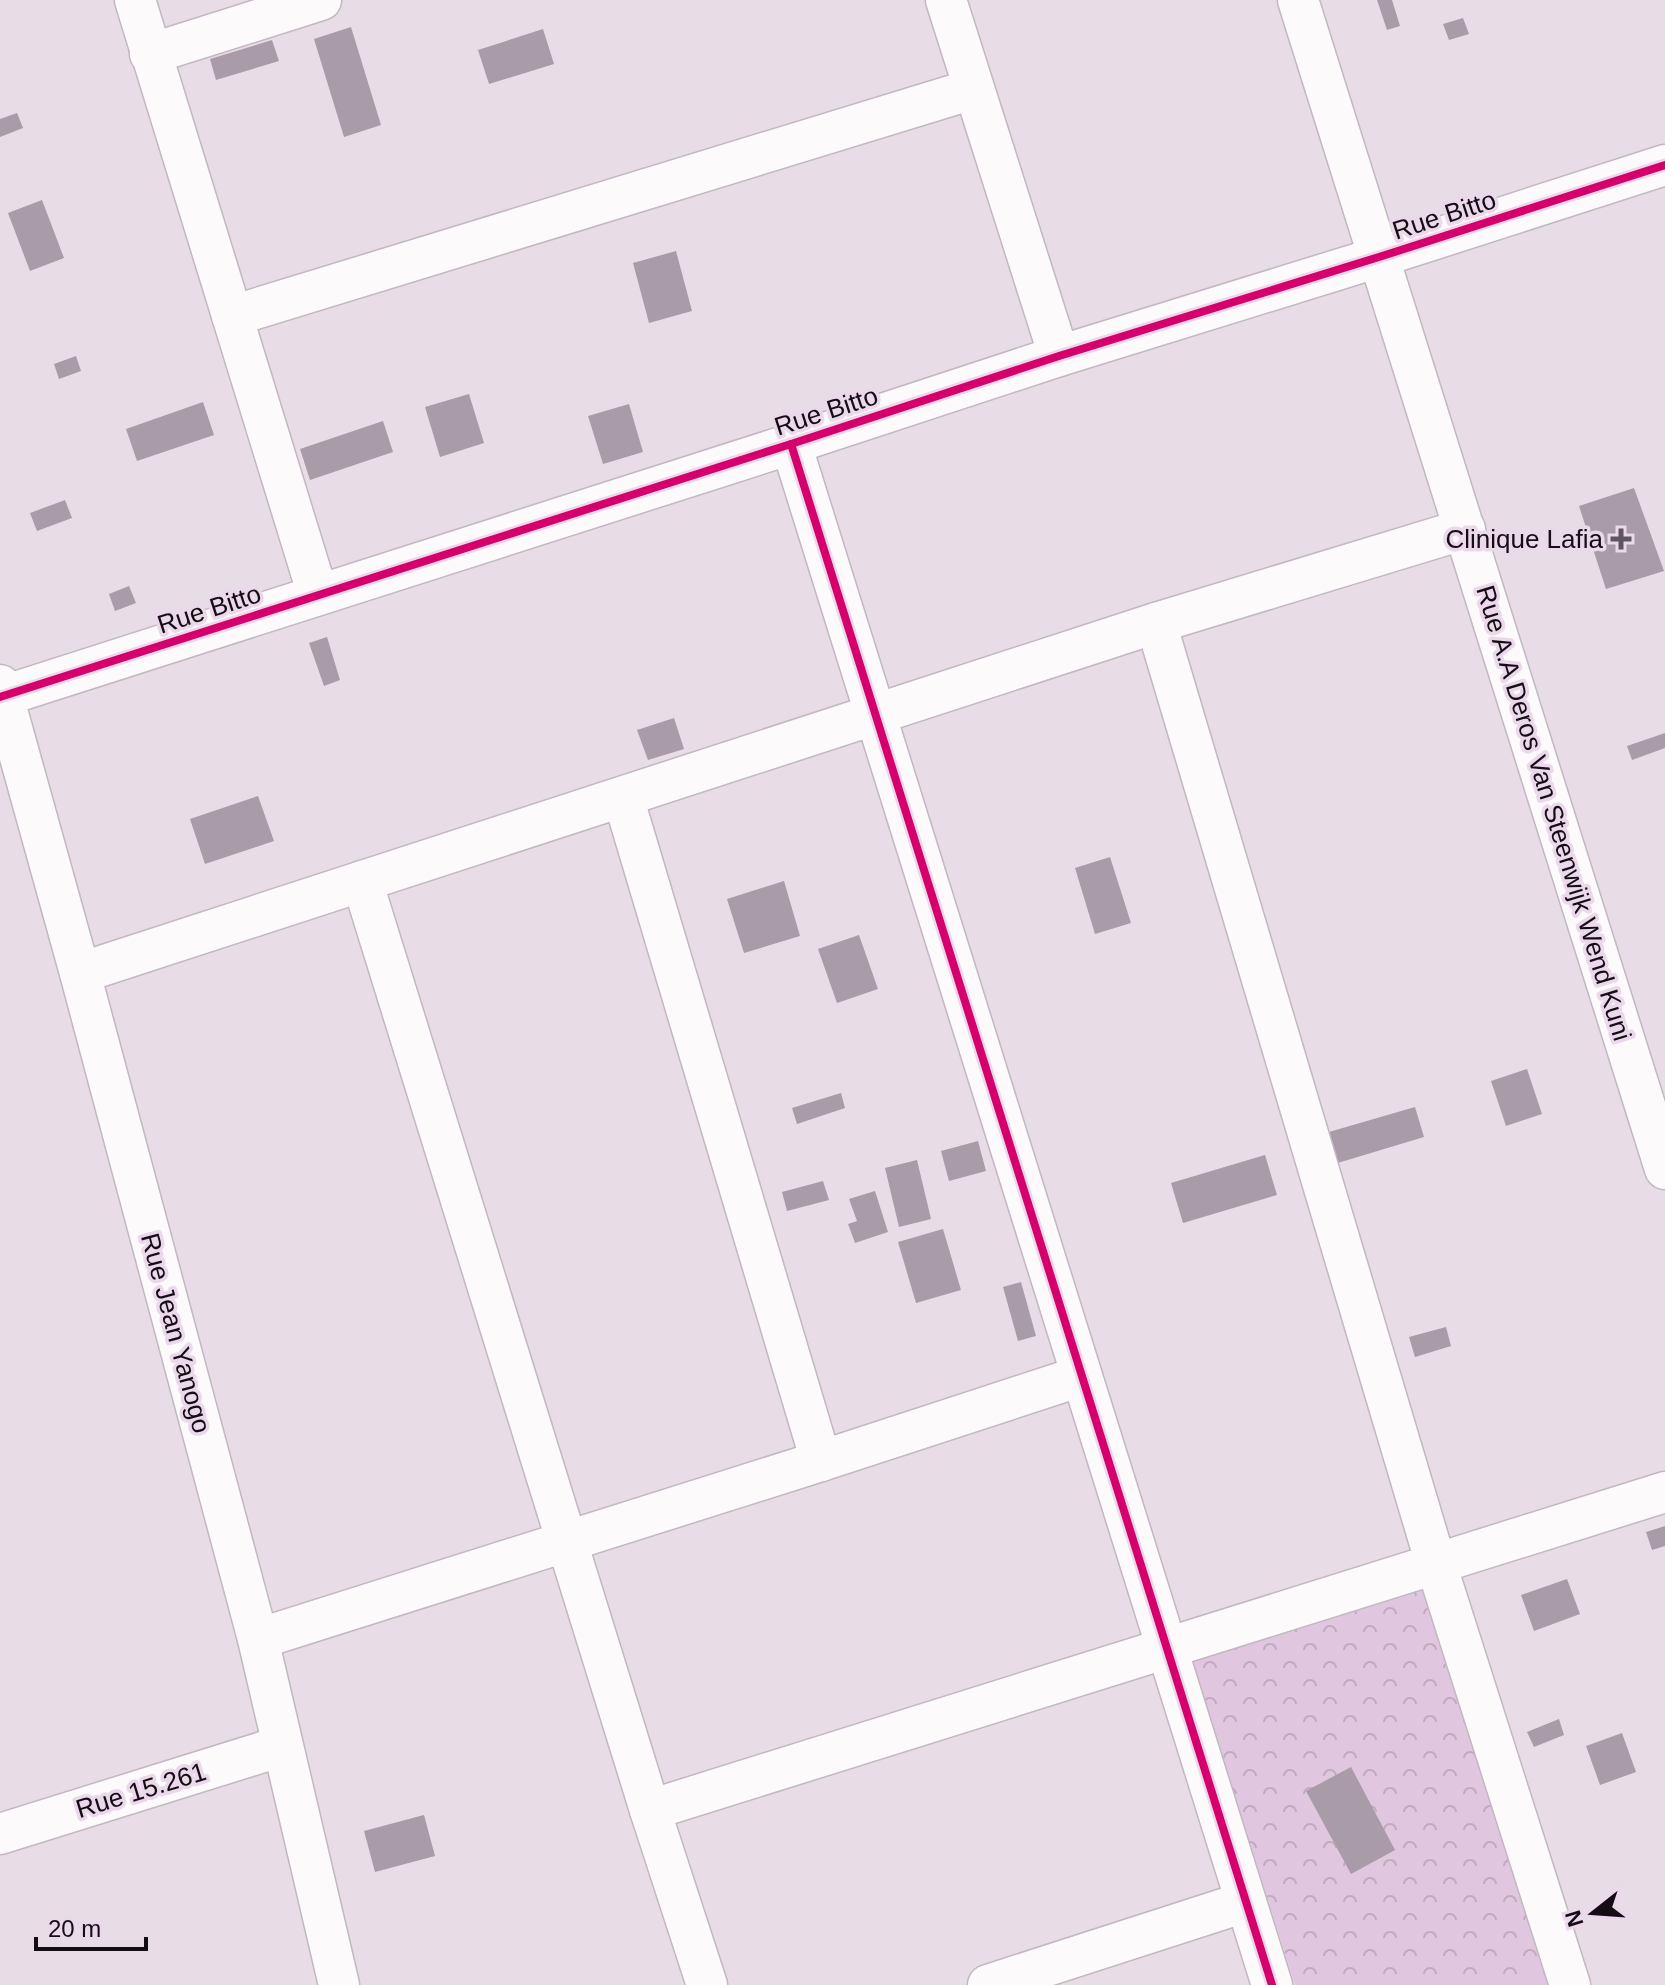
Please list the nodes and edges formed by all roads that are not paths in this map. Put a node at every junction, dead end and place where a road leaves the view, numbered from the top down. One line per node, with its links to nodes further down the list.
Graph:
1 (135, 0): 5 (street)
2 (321, 0): 5 (street)
3 (946, 0): 6 (street)
4 (1298, 0): 8 (street, Rue A.A Deros Van Steenwijk Wend Kuni)
5 (150, 54): 9 (street)
6 (973, 89): 9 (street); 10 (street)
7 (1665, 165): 8 (street, Rue Bitto)
8 (1379, 257): 10 (street, Rue Bitto); 12 (street, Rue A.A Deros Van Steenwijk Wend Kuni)
9 (232, 316): 13 (street)
10 (1059, 356): 11 (street, Rue Bitto)
11 (791, 444): 13 (street, Rue Bitto); 16 (street)
12 (1465, 529): 14 (street); 20 (street, Rue A.A Deros Van Steenwijk Wend Kuni)
13 (318, 595): 15 (street, Rue Bitto)
14 (1156, 623): 16 (street); 25 (street)
15 (1, 693): 19 (street, Rue Jean Yanogo)
16 (875, 714): 17 (street); 21 (street)
17 (623, 797): 18 (street); 22 (street)
18 (362, 881): 19 (street); 24 (street)
19 (80, 973): 26 (street, Rue Jean Yanogo)
20 (1665, 1169)
21 (1081, 1376): 22 (street); 27 (street)
22 (821, 1461): 24 (street)
23 (1665, 1492): 25 (street)
24 (568, 1540): 26 (street); 29 (street)
25 (1436, 1564): 27 (street); 36 (street)
26 (258, 1639): 28 (street, Rue Jean Yanogo)
27 (1167, 1648): 29 (street); 31 (street)
28 (282, 1746): 30 (street, Rue 15.261); 32 (street, Rue Jean Yanogo)
29 (650, 1810): 33 (street)
30 (0, 1834)
31 (1245, 1902): 34 (street); 35 (street)
32 (339, 1985)
33 (707, 1985)
34 (988, 1985)
35 (1272, 1985)
36 (1570, 1985)

